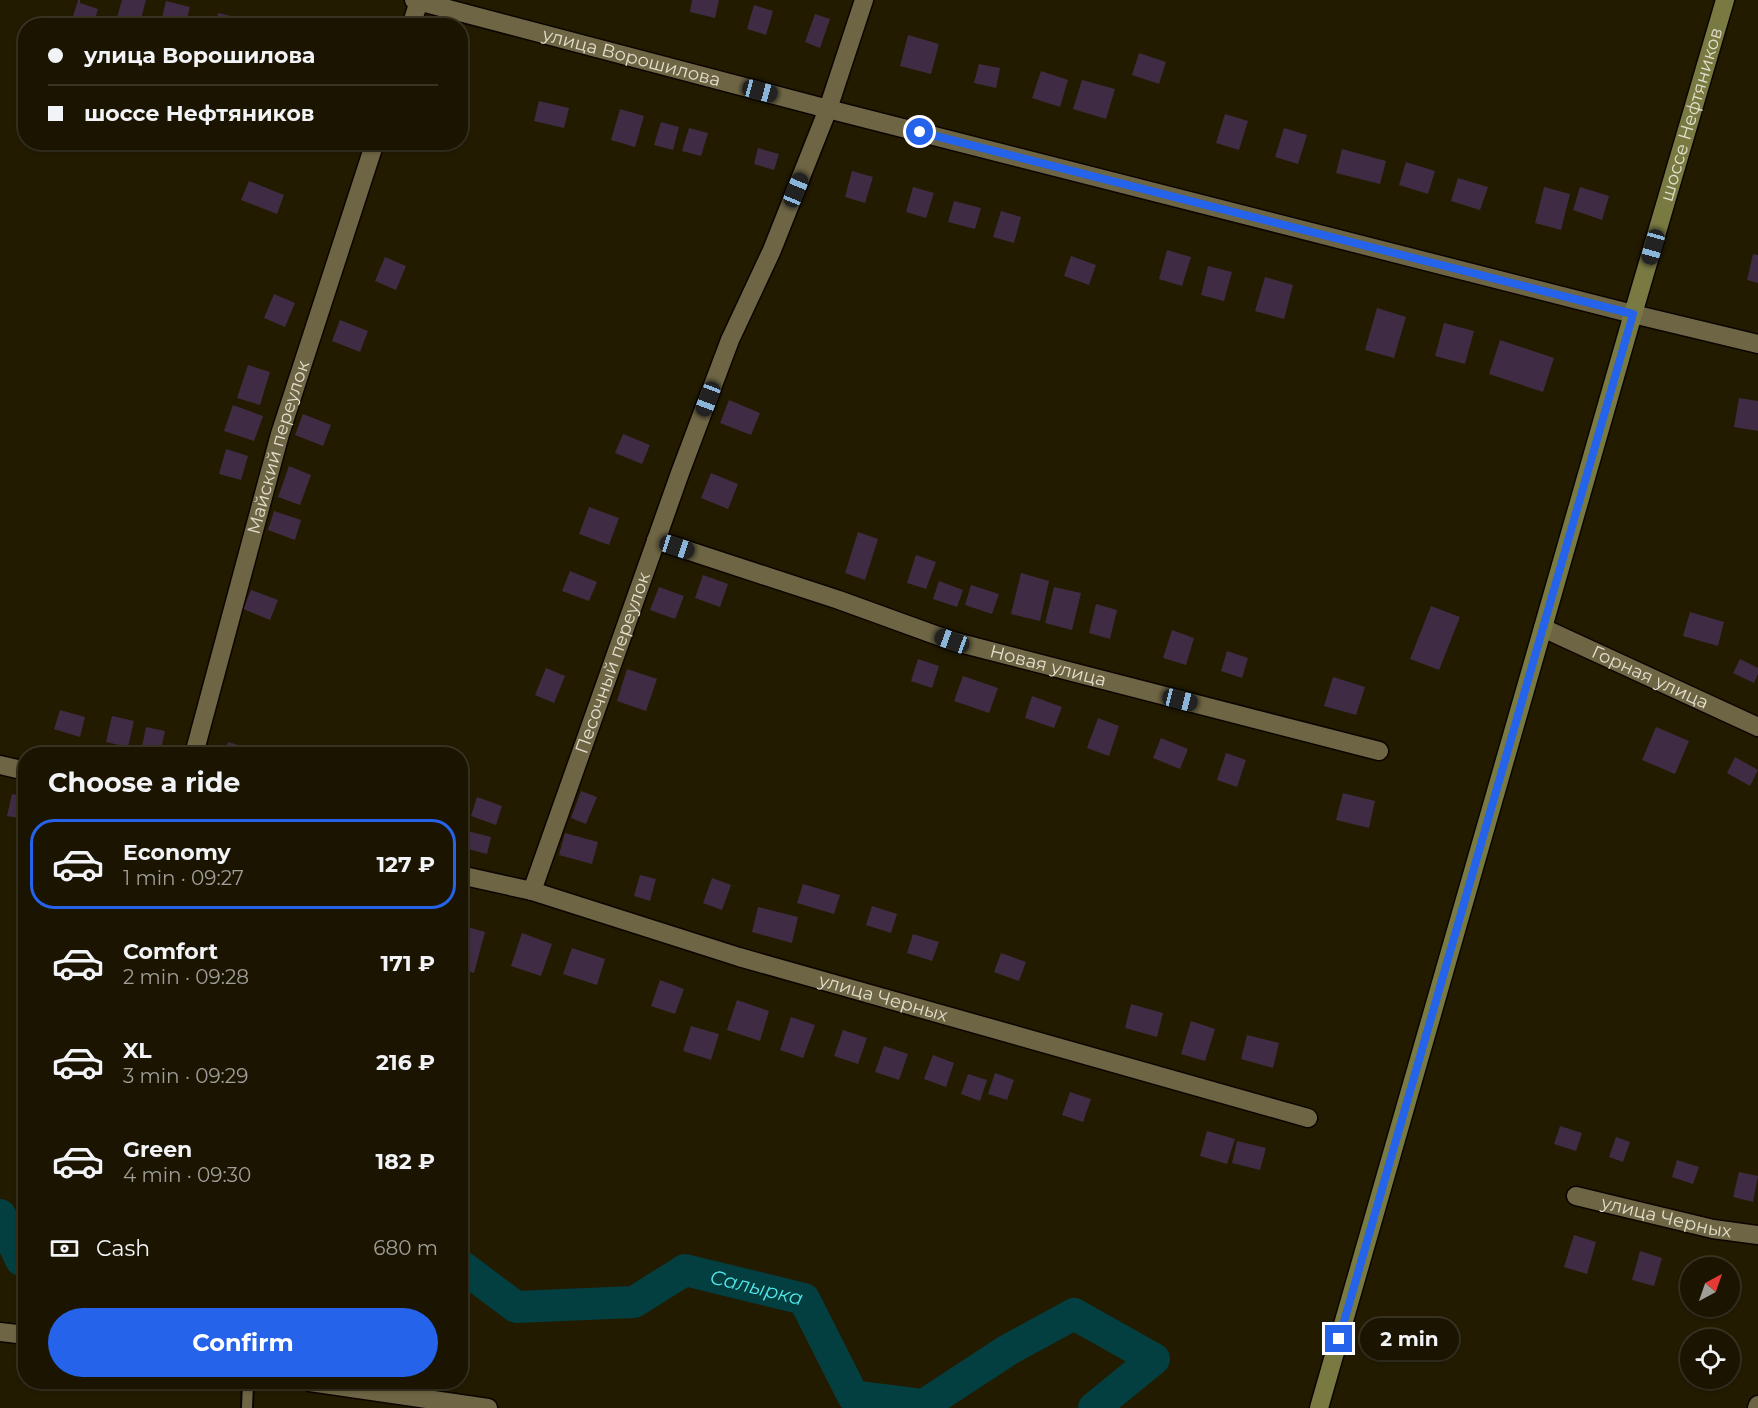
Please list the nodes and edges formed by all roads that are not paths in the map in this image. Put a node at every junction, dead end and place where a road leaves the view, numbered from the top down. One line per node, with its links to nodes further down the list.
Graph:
1 (864, 0): 5 (street, Песочный переулок)
2 (1725, 0): 7 (main road, шоссе Нефтяников)
3 (417, 1): 4 (street); 5 (street, улица Ворошилова)
4 (413, 18)
5 (828, 109): 7 (street, улица Ворошилова); 9 (street, Песочный переулок)
6 (372, 150): 12 (street, Майский переулок)
7 (1633, 314): 8 (street, улица Ворошилова); 10 (main road, шоссе Нефтяников)
8 (1758, 344)
9 (656, 540): 13 (street, Новая улица); 17 (street, Песочный переулок)
10 (1543, 628): 11 (street, Горная улица); 27 (main road, шоссе Нефтяников)
11 (1758, 727)
12 (196, 747)
13 (1378, 751)
14 (0, 765): 15 (street)
15 (18, 769)
16 (468, 876): 17 (street, улица Черных)
17 (532, 891): 18 (street, улица Черных)
18 (1308, 1118)
19 (1576, 1196): 20 (street, улица Черных)
20 (1758, 1235)
21 (0, 1332): 22 (street)
22 (18, 1334)
23 (248, 1389): 25 (lane)
24 (358, 1389): 26 (street)
25 (248, 1408)
26 (488, 1408)
27 (1319, 1408)

